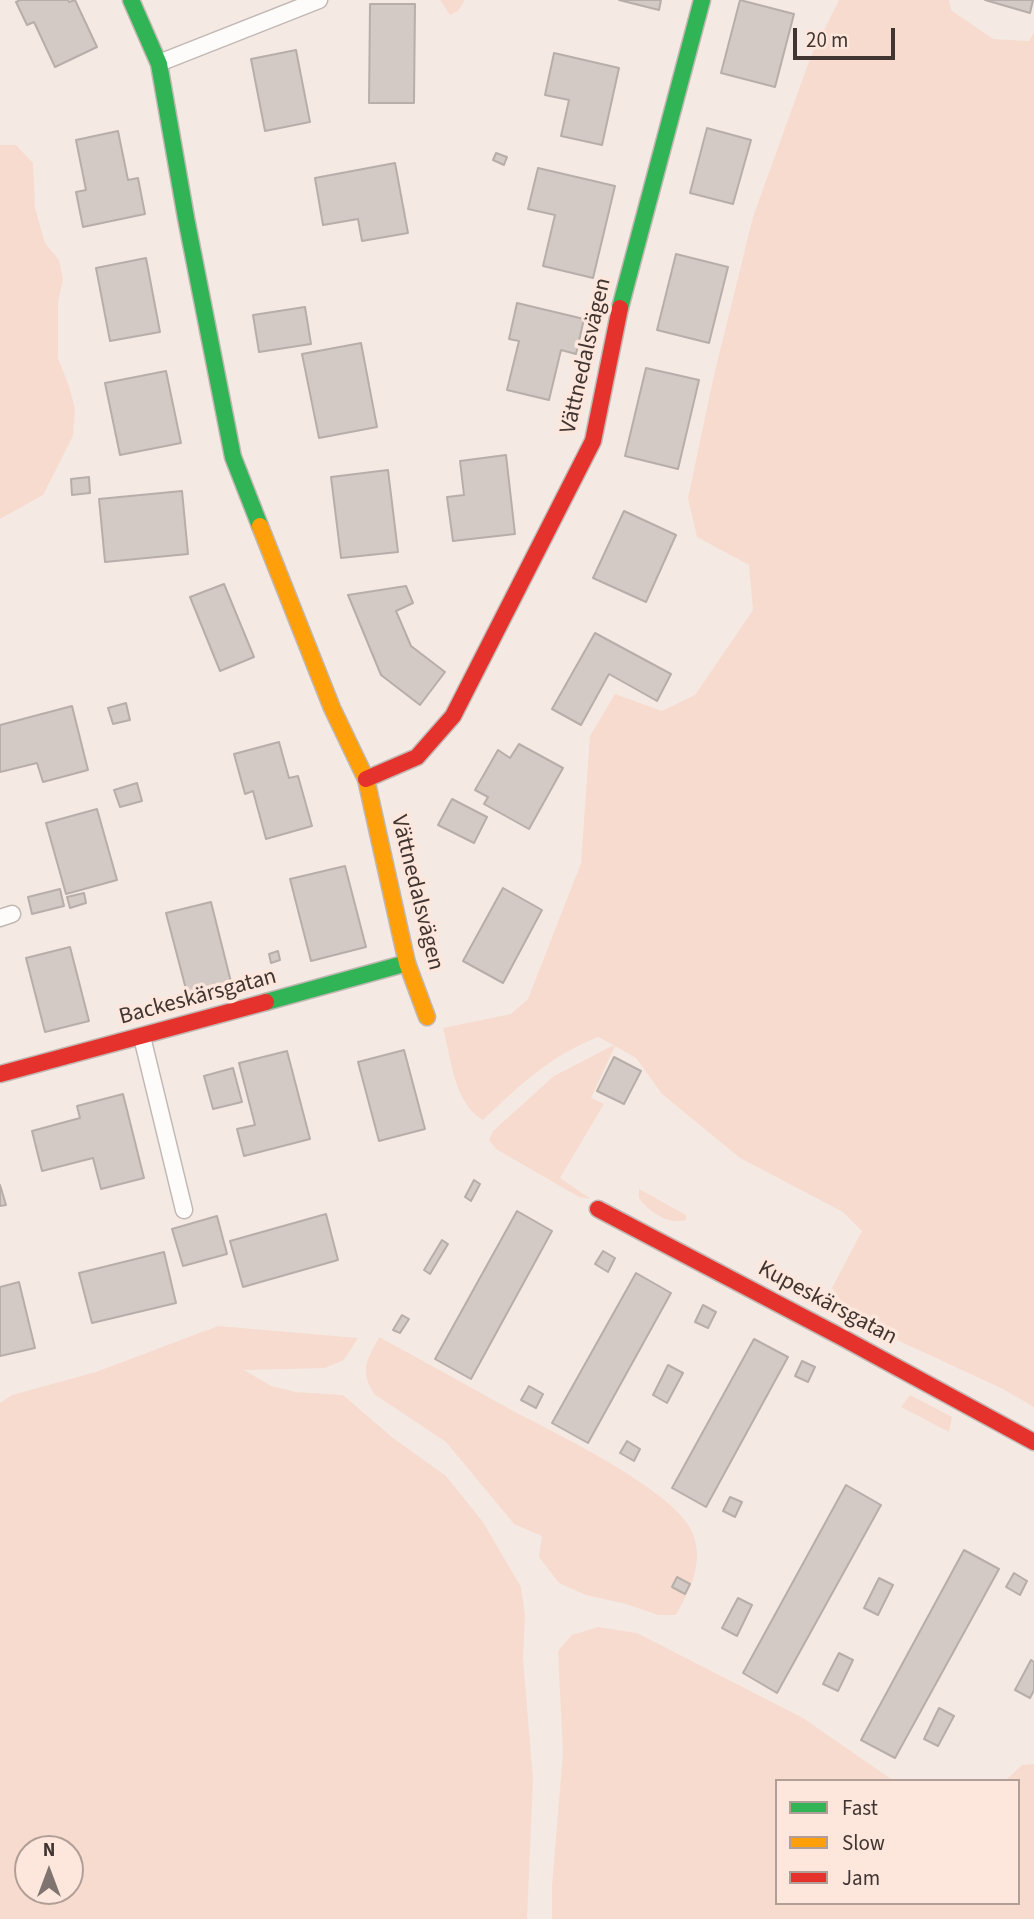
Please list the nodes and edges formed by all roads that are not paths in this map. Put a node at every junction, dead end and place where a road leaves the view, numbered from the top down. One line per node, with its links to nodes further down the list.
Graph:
1 (131, 0): 4 (street, Vättnedalsvägen)
2 (319, 0): 4 (lane)
3 (702, 0): 5 (street, Vättnedalsvägen)
4 (159, 64): 5 (street, Vättnedalsvägen)
5 (366, 779): 6 (street, Vättnedalsvägen)
6 (407, 963): 7 (street, Vättnedalsvägen); 8 (street, Backeskärsgatan)
7 (427, 1017)
8 (142, 1037): 9 (street, Backeskärsgatan); 11 (lane)
9 (0, 1074)
10 (598, 1209): 12 (street, Kupeskärsgatan)
11 (184, 1210)
12 (1034, 1442)

